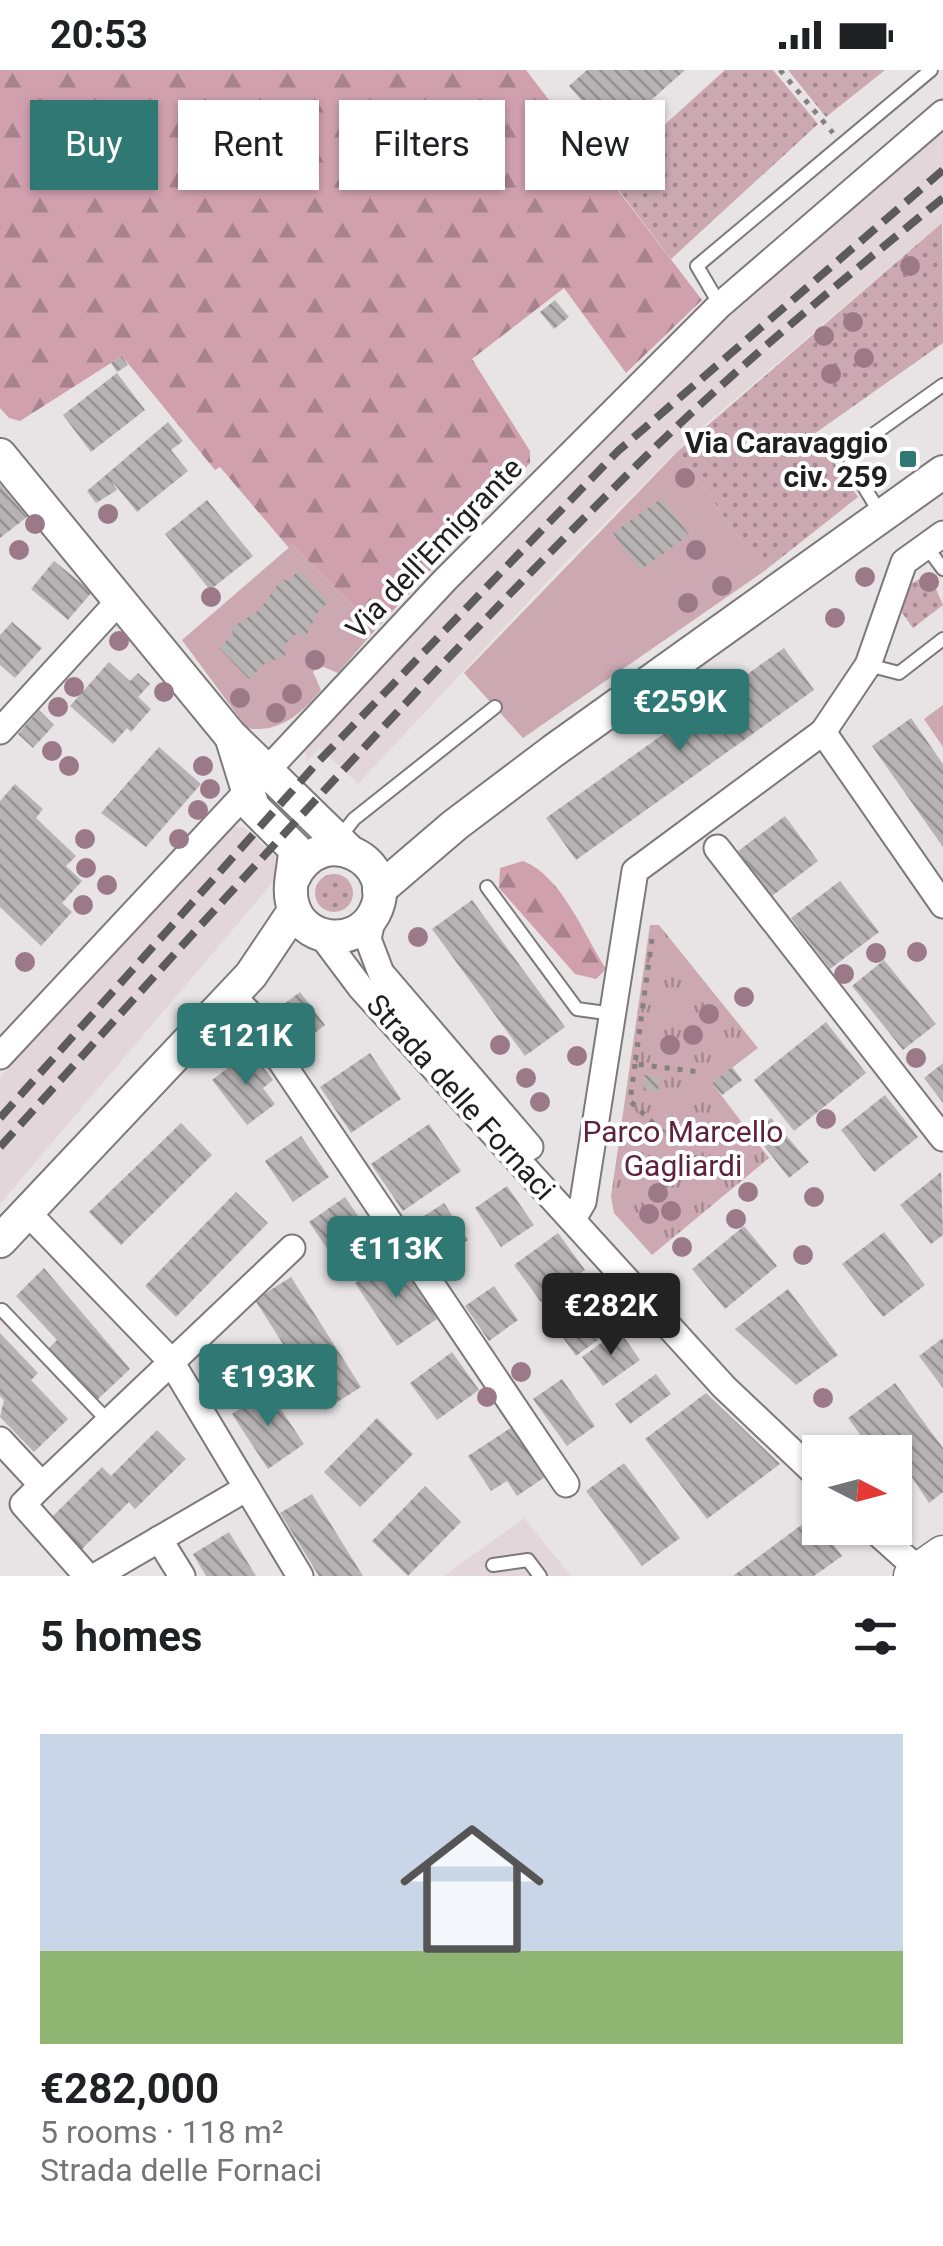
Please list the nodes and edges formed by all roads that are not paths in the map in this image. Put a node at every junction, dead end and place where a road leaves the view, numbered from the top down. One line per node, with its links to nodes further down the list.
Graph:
1 (931, 70): 3 (lane)
2 (943, 113): 3 (street, Via dell'Emigrante)
3 (720, 305): 18 (street, Via dell'Emigrante)
4 (943, 384): 7 (lane)
5 (0, 455): 10 (street, Strada delle Fornaci)
6 (943, 472): 7 (street)
7 (882, 516): 17 (street)
8 (934, 540): 9 (lane); 12 (street)
9 (943, 570)
10 (119, 601): 13 (street); 18 (street, Strada delle Fornaci)
11 (943, 640): 12 (lane)
12 (868, 665): 16 (street)
13 (10, 704): 15 (street)
14 (495, 707): 20 (lane)
15 (0, 732)
16 (823, 732): 23 (street); 26 (street)
17 (553, 751): 20 (street); 22 (street)
18 (258, 781): 20 (street, Strada delle Fornaci); 24 (street, Strada delle Fornaci); 27 (street, Via dell'Emigrante)
19 (717, 848): 28 (street)
20 (349, 849): 22 (street); 24 (street)
21 (487, 887): 26 (lane)
22 (376, 903): 24 (street); 30 (street, Strada delle Fornaci)
23 (943, 905)
24 (306, 915): 25 (street); 30 (street, Strada delle Fornaci)
25 (241, 985): 29 (street); 38 (street)
26 (613, 1014): 30 (street)
27 (6, 1038)
28 (943, 1138)
29 (26, 1212): 31 (street); 34 (street)
30 (568, 1214): 37 (street, Strada delle Fornaci)
31 (0, 1241)
32 (292, 1248): 34 (street)
33 (2, 1310): 35 (lane)
34 (170, 1360): 35 (street); 40 (street)
35 (109, 1422): 39 (street)
36 (0, 1440): 39 (street)
37 (802, 1461)
38 (566, 1484)
39 (42, 1485): 45 (street)
40 (247, 1488): 41 (street); 48 (street)
41 (158, 1540): 46 (street); 47 (street)
42 (896, 1545): 44 (street)
43 (492, 1565): 49 (lane)
44 (926, 1567)
45 (86, 1576)
46 (96, 1576)
47 (182, 1576)
48 (300, 1576)
49 (540, 1576)

